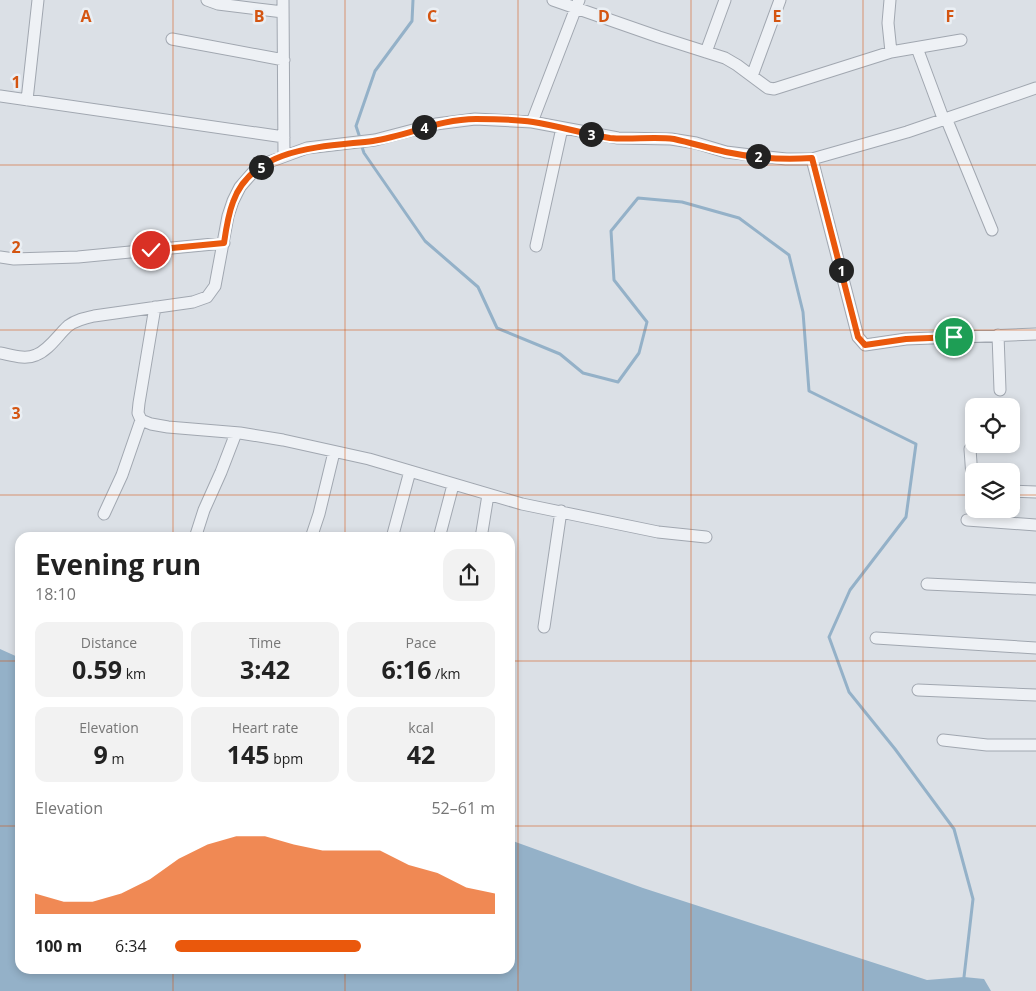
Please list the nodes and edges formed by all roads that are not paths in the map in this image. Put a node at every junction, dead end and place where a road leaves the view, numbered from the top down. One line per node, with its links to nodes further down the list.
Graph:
1 (38, 0): 18 (street)
2 (206, 0): 8 (street)
3 (552, 0): 7 (street)
4 (725, 0): 12 (street)
5 (780, 0): 15 (street)
6 (890, 0): 13 (street)
7 (577, 4): 12 (street); 20 (street)
8 (283, 6): 14 (street)
9 (172, 39): 14 (street)
10 (961, 40): 11 (street)
11 (917, 48): 13 (street); 19 (street)
12 (706, 52): 15 (street)
13 (890, 52): 15 (street)
14 (284, 60): 22 (street)
15 (752, 76)
16 (1035, 91): 19 (street)
17 (0, 96): 18 (street)
18 (26, 100): 22 (street)
19 (946, 118): 24 (street); 25 (street)
20 (532, 122): 21 (street); 23 (street)
21 (562, 128): 24 (street); 27 (street)
22 (284, 137): 23 (street)
23 (284, 156): 26 (street)
24 (812, 158): 31 (street)
25 (992, 230)
26 (224, 243): 28 (street); 29 (street)
27 (536, 246)
28 (0, 256)
29 (155, 307): 32 (street); 34 (street)
30 (1036, 334): 31 (street)
31 (998, 335): 33 (street)
32 (0, 353)
33 (1000, 390)
34 (141, 420): 35 (street); 43 (street)
35 (236, 433): 36 (street); 46 (street)
36 (334, 452): 37 (street); 47 (street)
37 (410, 472): 38 (street); 48 (street)
38 (453, 485): 41 (street); 49 (street)
39 (1020, 491): 40 (street)
40 (1036, 492)
41 (488, 495): 42 (street); 50 (street)
42 (561, 511): 51 (street); 54 (street)
43 (104, 514)
44 (967, 520): 45 (street)
45 (1036, 525)
46 (197, 532)
47 (313, 532)
48 (394, 532)
49 (441, 532)
50 (482, 532)
51 (706, 537)
52 (927, 584): 53 (street)
53 (1036, 589)
54 (544, 628)
55 (876, 638): 56 (street)
56 (1036, 648)
57 (918, 690): 58 (street)
58 (1036, 695)
59 (942, 740): 60 (street)
60 (1036, 745)

